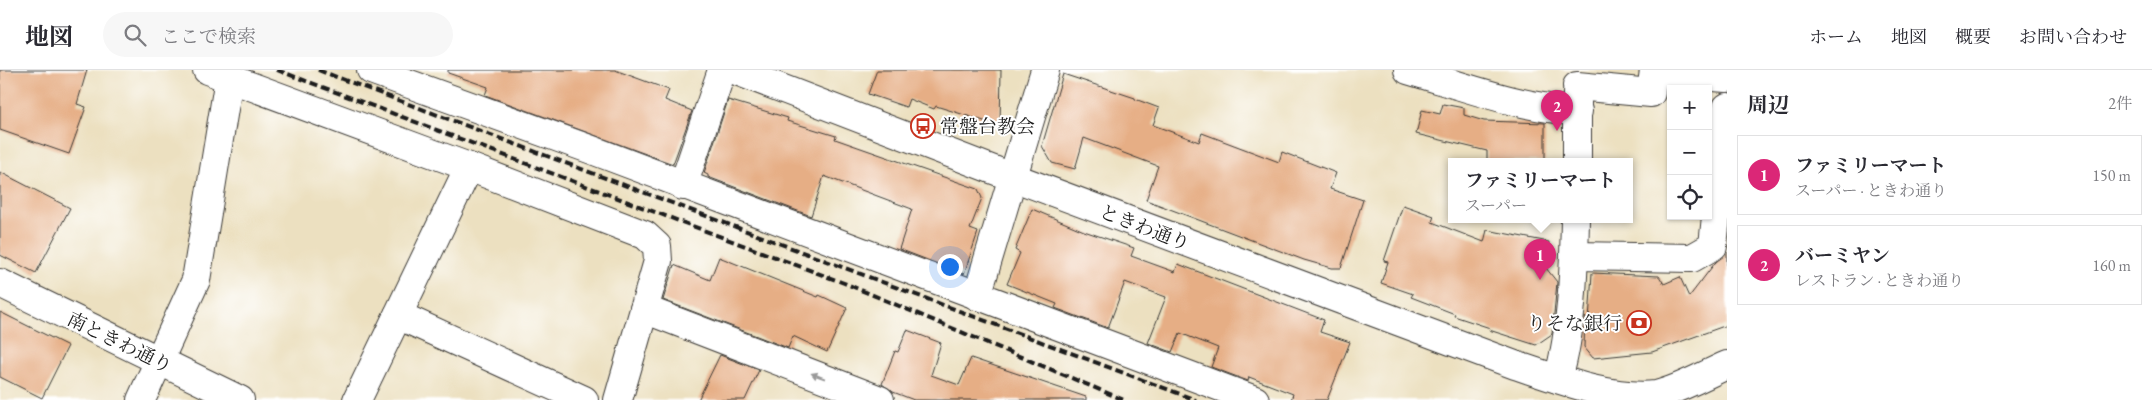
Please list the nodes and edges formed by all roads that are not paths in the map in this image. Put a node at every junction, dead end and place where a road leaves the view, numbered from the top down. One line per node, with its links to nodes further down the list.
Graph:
1 (371, 70): 14 (street)
2 (722, 70): 14 (street)
3 (734, 70): 13 (street, ときわ通り)
4 (1045, 70): 13 (street)
5 (1408, 70): 9 (street)
6 (1654, 71): 8 (street); 9 (street)
7 (218, 74): 12 (street); 21 (street)
8 (1727, 78)
9 (1577, 89): 11 (street)
10 (1727, 108): 16 (street)
11 (1576, 158)
12 (469, 167): 19 (street); 20 (street)
13 (1013, 177): 18 (street); 23 (street, ときわ通り)
14 (683, 186): 18 (street)
15 (1575, 223): 16 (street)
16 (1575, 256): 23 (street)
17 (2, 287): 21 (street, 南ときわ通り)
18 (977, 296): 31 (street)
19 (644, 309): 25 (street, one-way to 19); 30 (street)
20 (398, 315): 28 (street); 29 (street)
21 (160, 362): 26 (street); 27 (street, 南ときわ通り)
22 (1727, 365): 24 (street, ときわ通り)
23 (1558, 380): 24 (street, ときわ通り)
24 (1668, 396)
25 (873, 399)
26 (141, 400)
27 (240, 400)
28 (357, 400)
29 (584, 400)
30 (618, 400)
31 (1256, 400)

